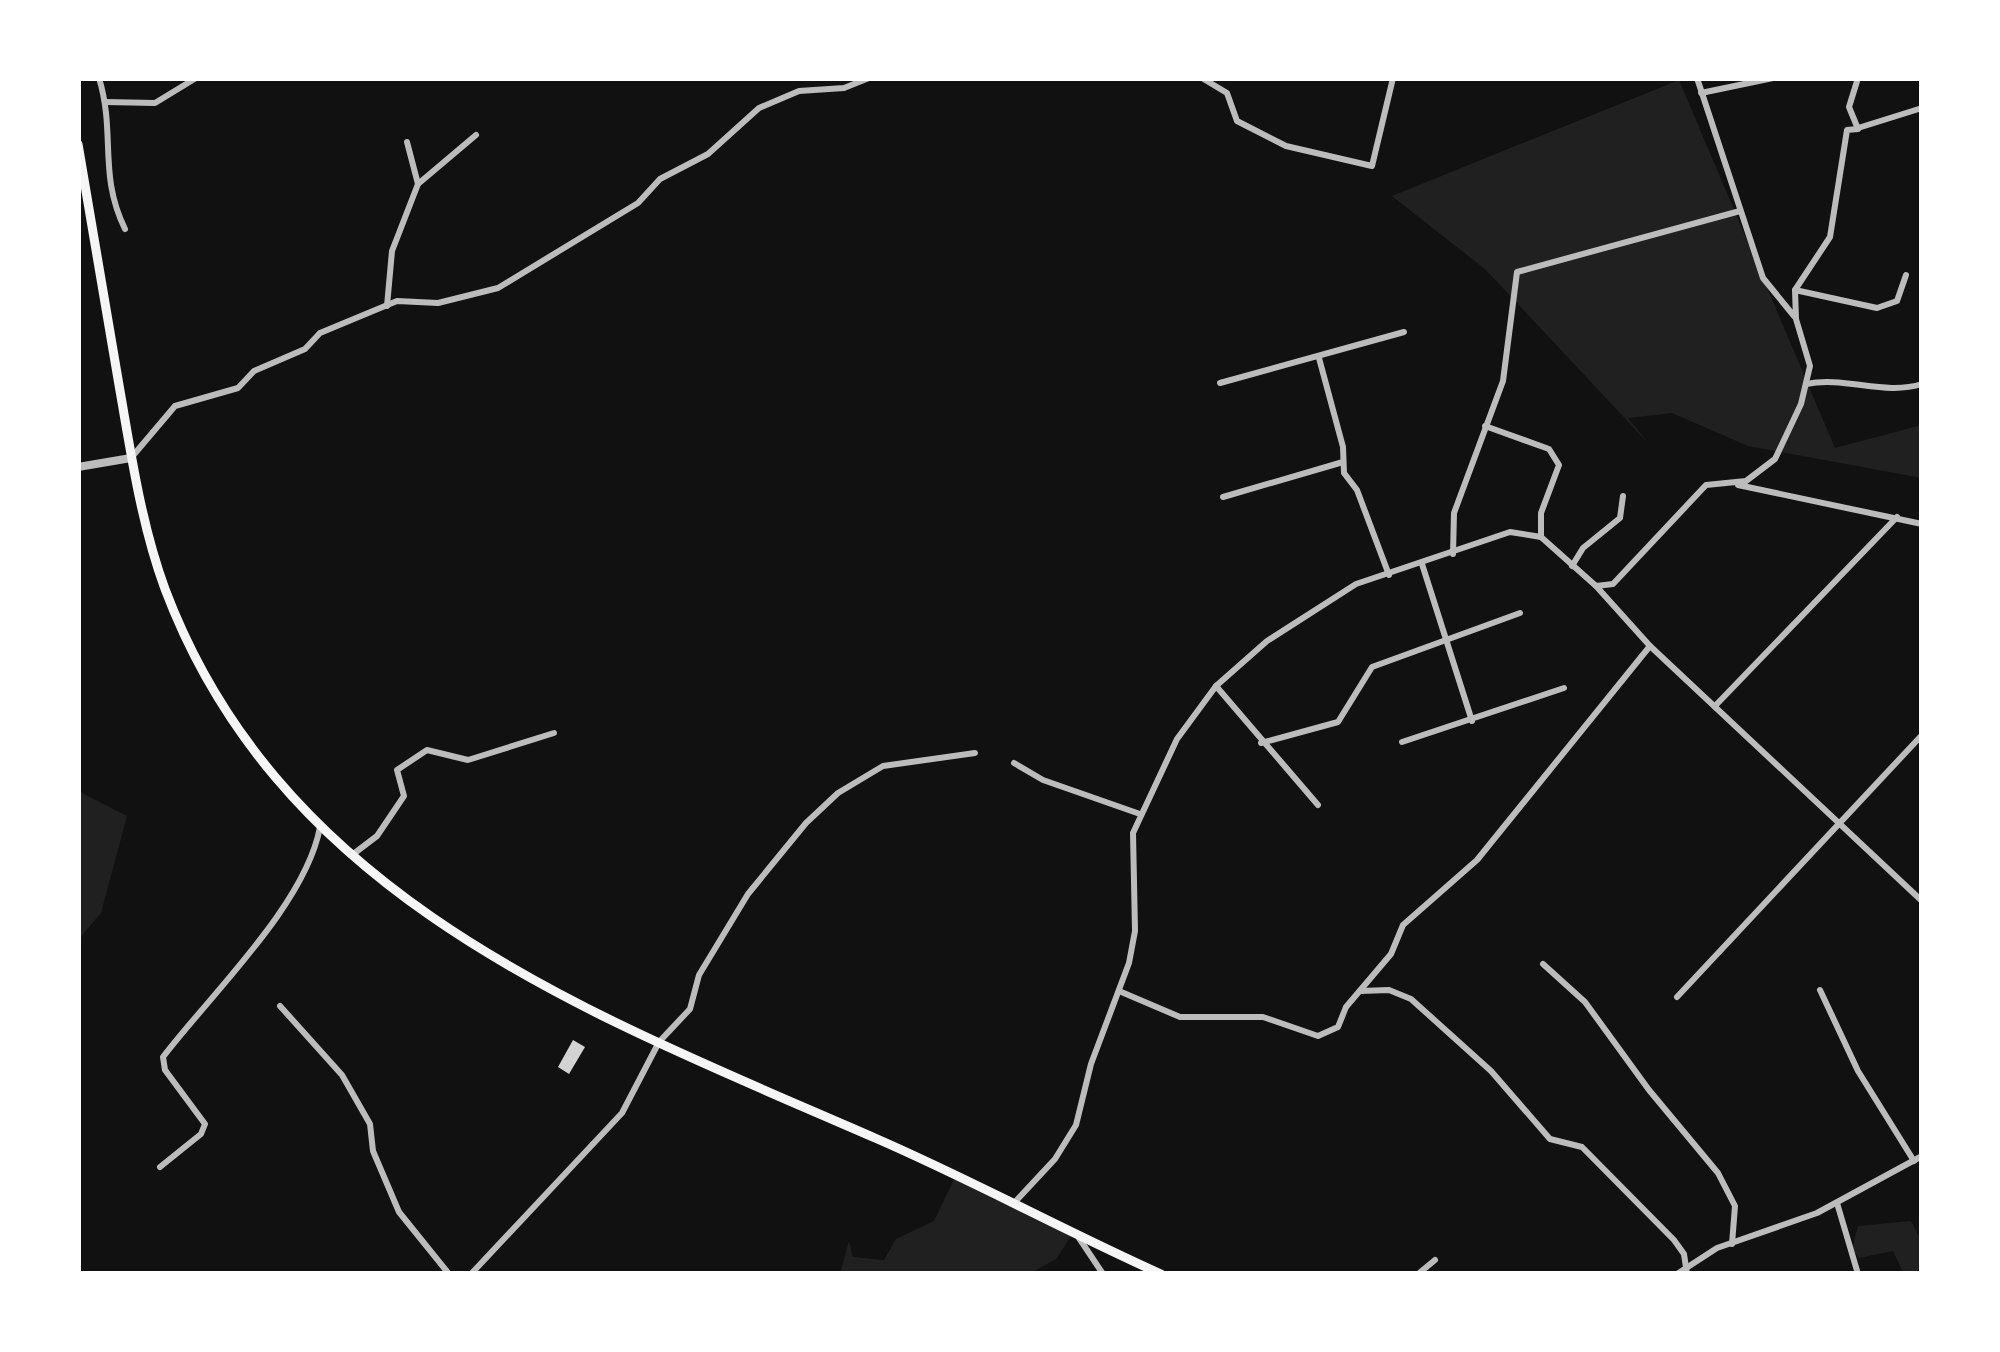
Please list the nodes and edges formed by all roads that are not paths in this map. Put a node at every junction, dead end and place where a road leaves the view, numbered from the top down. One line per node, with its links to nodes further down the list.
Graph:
1 (99, 78): 10 (street)
2 (196, 78): 10 (street)
3 (869, 78): 21 (street)
4 (1202, 78): 5 (street)
5 (1393, 78)
6 (1697, 78): 9 (street)
7 (1773, 78): 9 (street)
8 (1858, 78): 12 (street)
9 (1701, 93): 17 (street)
10 (105, 102): 18 (street)
11 (1922, 108): 12 (street)
12 (1858, 128): 20 (street)
13 (476, 135): 16 (street)
14 (406, 142): 16 (street)
15 (78, 144): 29 (highway)
16 (418, 184): 21 (street)
17 (1740, 211): 22 (street); 28 (street)
18 (124, 229)
19 (1906, 275): 20 (street)
20 (1795, 290): 22 (street)
21 (387, 305): 29 (street)
22 (1796, 319): 26 (street)
23 (1405, 332): 24 (street)
24 (1318, 358): 25 (street); 30 (street)
25 (1220, 383)
26 (1806, 384): 27 (street); 32 (street)
27 (1922, 384)
28 (1485, 426): 37 (street); 38 (street)
29 (131, 458): 31 (street); 59 (highway)
30 (1343, 462): 34 (street); 41 (street)
31 (78, 467)
32 (1729, 485): 35 (street); 42 (street)
33 (1623, 496): 40 (street)
34 (1223, 497)
35 (1897, 517): 36 (street); 48 (street)
36 (1922, 524)
37 (1540, 537): 38 (street); 40 (street)
38 (1453, 554): 39 (street)
39 (1422, 564): 41 (street); 44 (street)
40 (1572, 566): 42 (street)
41 (1389, 574): 46 (street)
42 (1596, 586): 45 (street)
43 (1520, 613): 44 (street)
44 (1448, 640): 49 (street); 52 (street)
45 (1650, 646): 48 (street); 64 (street)
46 (1216, 686): 52 (street); 57 (street)
47 (1564, 688): 49 (street)
48 (1715, 706): 58 (street)
49 (1472, 722): 53 (street)
50 (554, 733): 60 (street)
51 (1922, 735): 58 (street)
52 (1261, 742): 56 (street)
53 (1402, 742)
54 (975, 753): 68 (street)
55 (1014, 763): 57 (street)
56 (1318, 805)
57 (1140, 814): 63 (street)
58 (1840, 826): 61 (street); 66 (street)
59 (320, 827): 60 (highway); 70 (street)
60 (350, 857): 68 (highway)
61 (1922, 901)
62 (1544, 964): 74 (street)
63 (1119, 991): 64 (street); 71 (street)
64 (1360, 991): 76 (street)
65 (1820, 991): 69 (street)
66 (1677, 997)
67 (280, 1006): 77 (street)
68 (659, 1042): 71 (highway); 78 (street)
69 (1918, 1158): 72 (street)
70 (160, 1167)
71 (1015, 1202): 73 (highway)
72 (1837, 1203): 74 (street); 82 (street)
73 (1076, 1235): 79 (street); 80 (highway)
74 (1732, 1244): 76 (street)
75 (1435, 1260): 81 (street)
76 (1682, 1272)
77 (449, 1274)
78 (471, 1274)
79 (1102, 1274)
80 (1161, 1274)
81 (1418, 1274)
82 (1858, 1274)

